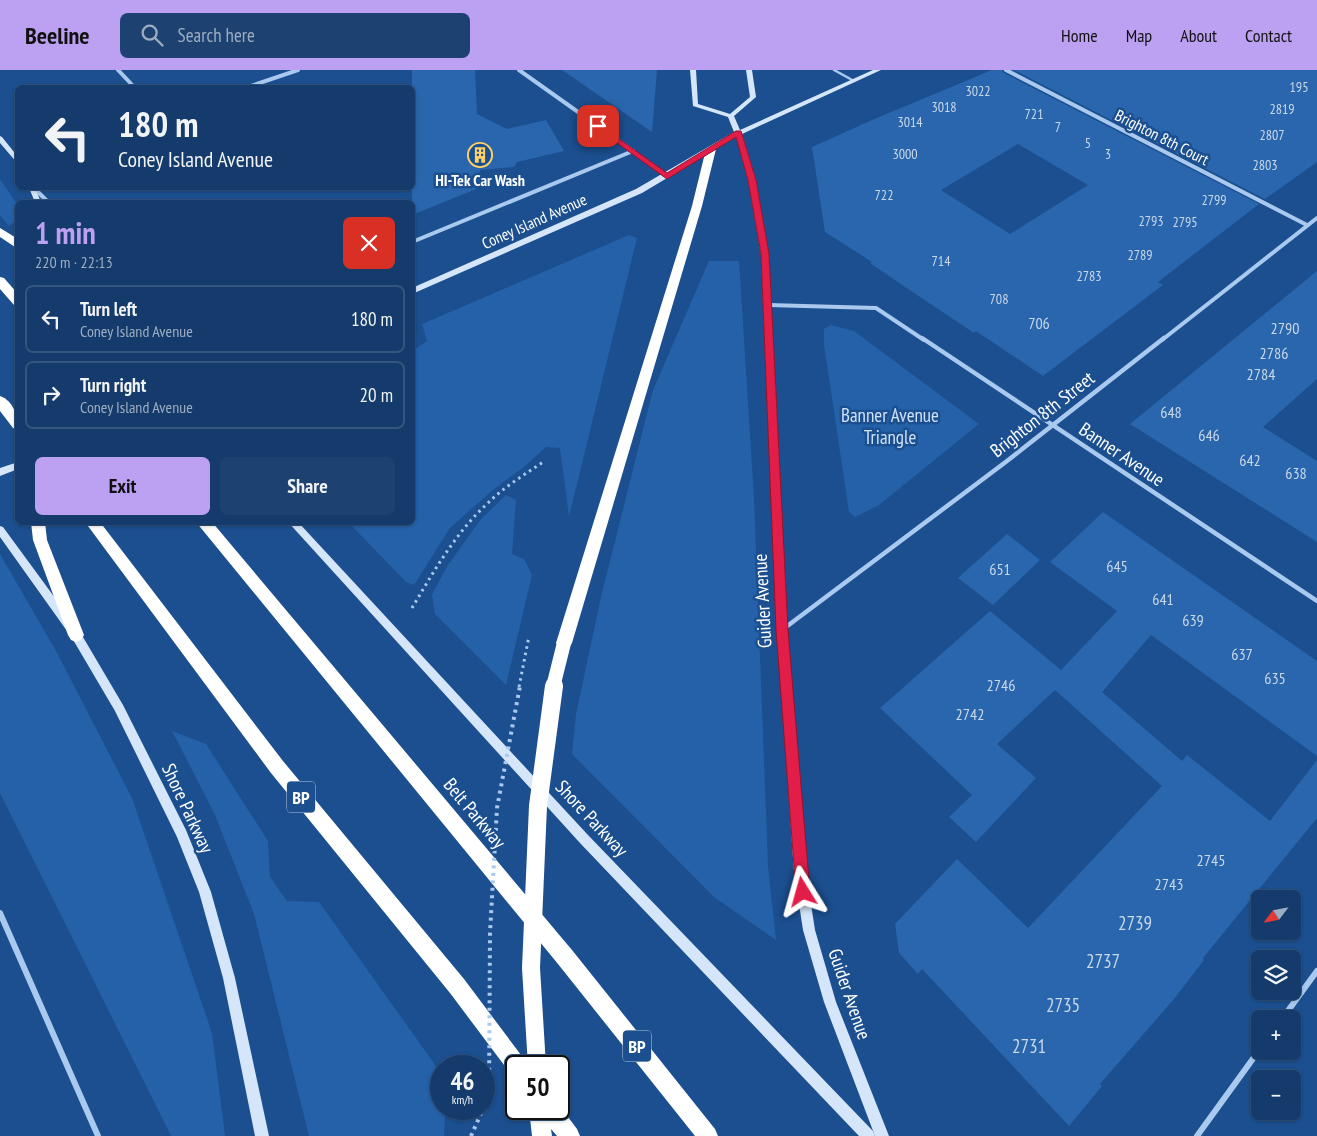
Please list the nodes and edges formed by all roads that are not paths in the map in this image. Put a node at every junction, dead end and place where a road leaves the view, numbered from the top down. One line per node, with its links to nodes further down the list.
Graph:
1 (118, 70): 10 (street)
2 (298, 70): 11 (street)
3 (519, 70): 16 (street)
4 (693, 70): 12 (main road)
5 (749, 70): 12 (main road)
6 (834, 70): 9 (lane)
7 (878, 70): 9 (main road, Coney Island Avenue)
8 (1006, 70): 22 (street, Brighton 8th Court)
9 (854, 81): 13 (main road, Coney Island Avenue)
10 (132, 85)
11 (254, 85)
12 (731, 116): 13 (main road, Guider Avenue)
13 (738, 132): 15 (main road, Coney Island Avenue); 29 (main road, Guider Avenue)
14 (0, 138): 17 (main road)
15 (711, 149): 18 (main road, Coney Island Avenue); 47 (highway, bridge)
16 (633, 151): 18 (lane); 24 (street, Coney Island Avenue)
17 (15, 158)
18 (667, 176): 27 (main road, Coney Island Avenue)
19 (35, 190): 20 (street)
20 (46, 200)
21 (1317, 218): 22 (street, Brighton 8th Street)
22 (1307, 225): 32 (street, Brighton 8th Street)
23 (0, 232): 25 (highway)
24 (415, 241)
25 (15, 244)
26 (0, 281): 28 (highway)
27 (415, 290)
28 (15, 298)
29 (768, 305): 32 (street, Banner Avenue); 41 (main road, Guider Avenue)
30 (0, 401): 31 (highway)
31 (15, 421)
32 (1053, 426): 40 (street, Banner Avenue); 41 (street, Brighton 8th Street)
33 (15, 466): 34 (main road)
34 (0, 472)
35 (38, 525): 42 (highway)
36 (94, 525): 46 (highway, BP)
37 (205, 525): 55 (highway, Belt Parkway / BP)
38 (295, 525): 56 (main road, Shore Parkway)
39 (0, 530): 42 (main road, Shore Parkway)
40 (1317, 601)
41 (782, 630): 57 (main road, Guider Avenue)
42 (76, 635): 52 (main road, Shore Parkway)
43 (0, 914): 51 (street)
44 (1317, 972): 45 (street)
45 (1289, 1010)
46 (509, 1055)
47 (535, 1055)
48 (1252, 1060): 58 (street)
49 (540, 1120): 53 (highway)
50 (558, 1120): 54 (highway)
51 (98, 1136)
52 (262, 1136)
53 (542, 1136)
54 (570, 1136)
55 (708, 1136)
56 (868, 1136)
57 (882, 1136)
58 (1197, 1136)

